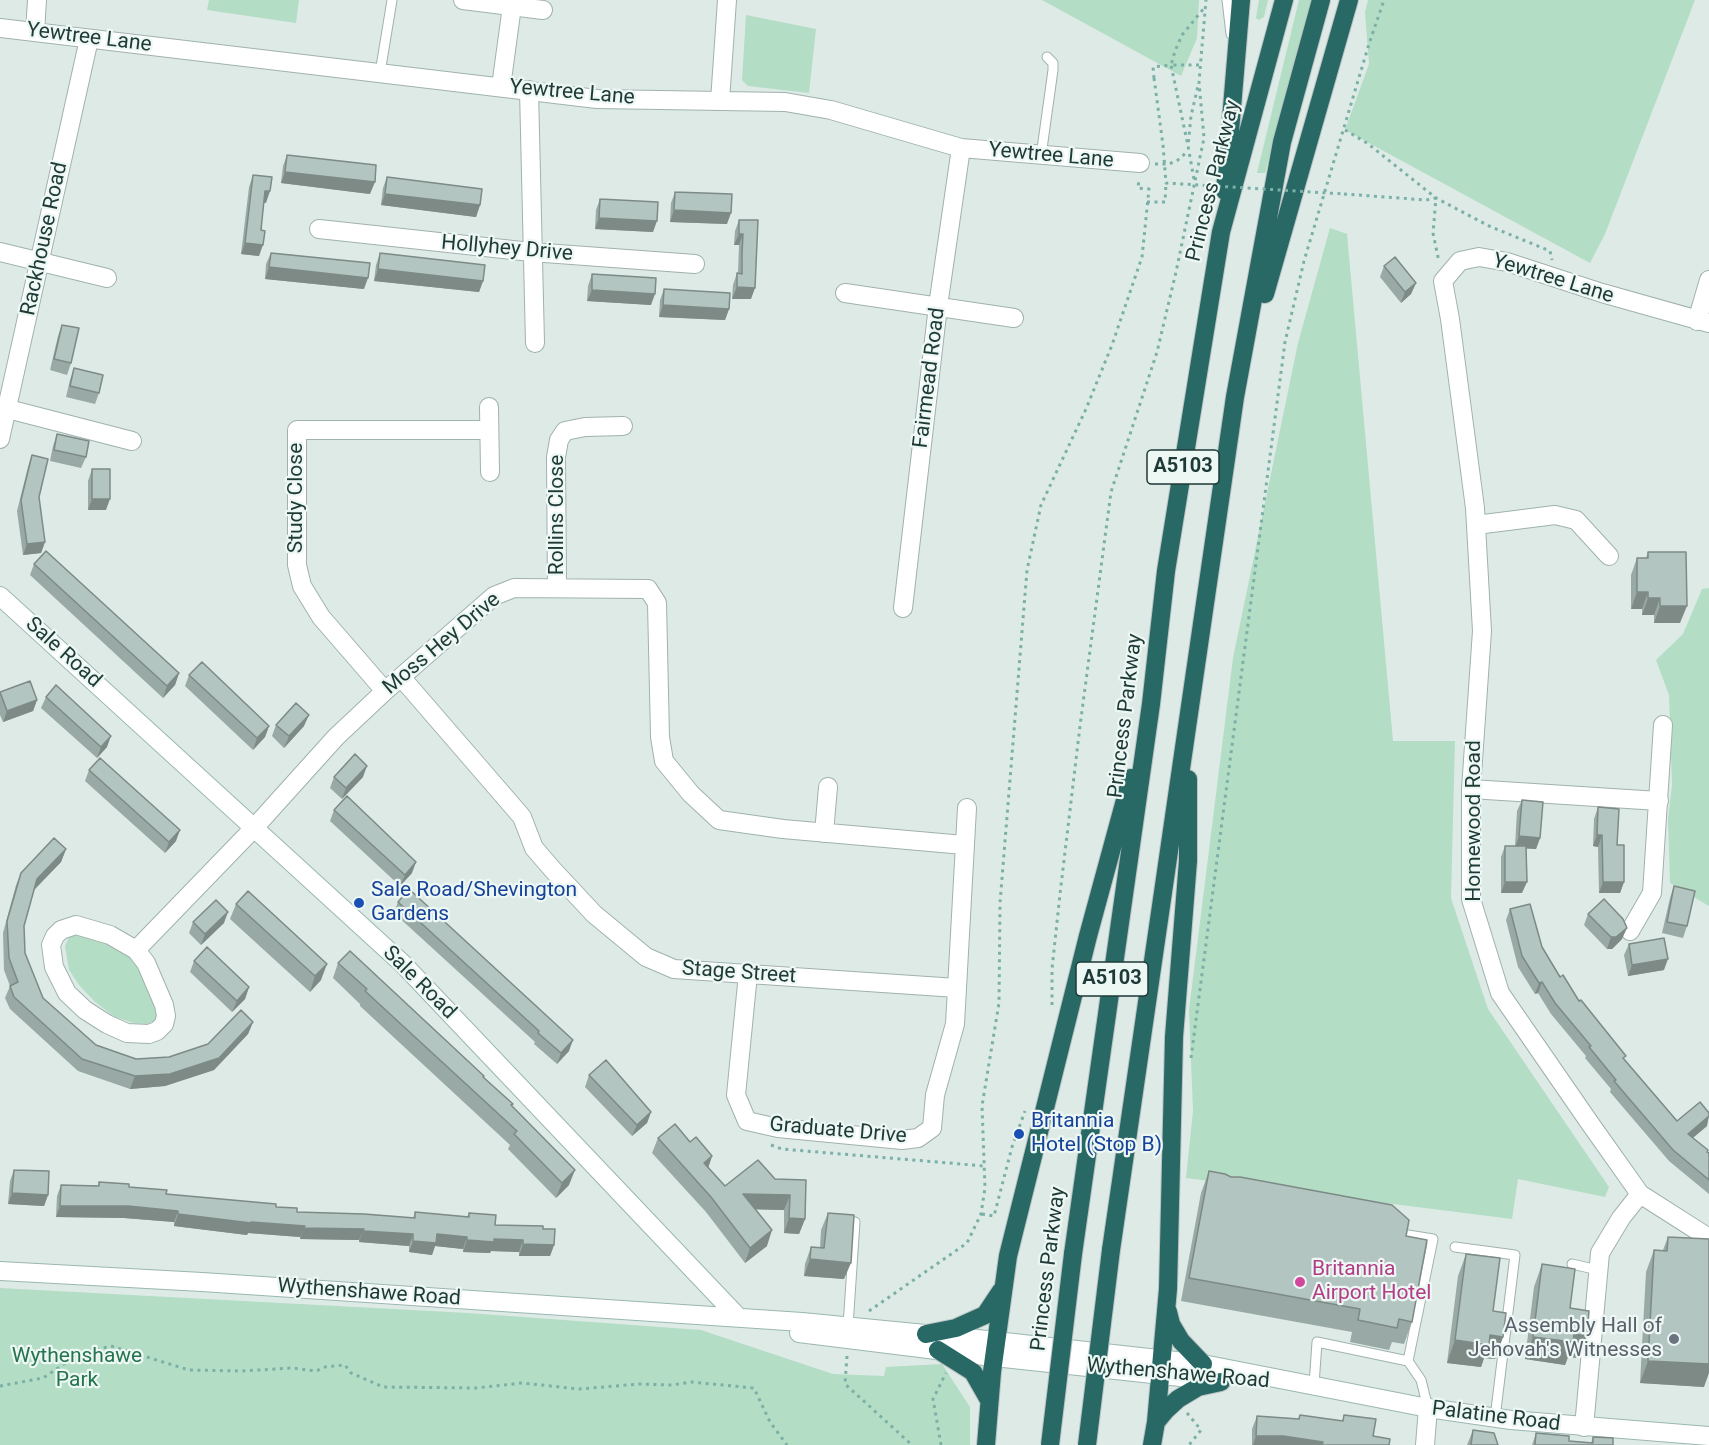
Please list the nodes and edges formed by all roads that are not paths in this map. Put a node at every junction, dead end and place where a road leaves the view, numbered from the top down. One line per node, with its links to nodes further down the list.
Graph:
1 (37, 0): 13 (street)
2 (392, 0): 17 (lane)
3 (463, 0): 10 (street)
4 (727, 0): 20 (street)
5 (1227, 0): 16 (lane)
6 (1241, 0): 16 (highway)
7 (1284, 0): 25 (highway, Princess Parkway / A5103)
8 (1321, 0): 38 (highway, A5103)
9 (1349, 0): 38 (highway)
10 (512, 6): 11 (street); 18 (street)
11 (543, 10)
12 (0, 28): 13 (street, Yewtree Lane)
13 (35, 32): 14 (street, Yewtree Lane)
14 (89, 39): 17 (street, Yewtree Lane); 28 (street, Rackhouse Road)
15 (1047, 57): 22 (lane)
16 (1236, 70): 25 (highway)
17 (380, 73): 18 (street, Yewtree Lane)
18 (501, 87): 19 (street, Yewtree Lane)
19 (528, 90): 20 (street, Yewtree Lane); 27 (street)
20 (720, 102): 21 (street, Yewtree Lane)
21 (961, 148): 22 (street, Yewtree Lane); 33 (street, Fairmead Road)
22 (1041, 156): 23 (street, Yewtree Lane)
23 (1140, 163)
24 (319, 229): 27 (street, Hollyhey Drive)
25 (1221, 232): 53 (highway, Princess Parkway / A5103)
26 (0, 252): 28 (street)
27 (531, 252): 29 (street, Hollyhey Drive); 37 (street)
28 (39, 261): 30 (street); 40 (street, Rackhouse Road)
29 (694, 264)
30 (107, 278)
31 (1709, 280): 36 (street)
32 (845, 293): 33 (street)
33 (938, 306): 34 (street); 50 (street, Fairmead Road)
34 (1014, 318)
35 (1450, 319): 36 (street, Yewtree Lane); 46 (street, Homewood Road)
36 (1703, 322)
37 (535, 343)
38 (1235, 397): 54 (highway, A5103)
39 (489, 407): 42 (street)
40 (8, 409): 43 (street, Rackhouse Road); 44 (street)
41 (623, 426): 48 (street, Rollins Close)
42 (489, 430): 45 (street); 52 (street, Study Close)
43 (0, 439)
44 (132, 441)
45 (490, 472)
46 (1476, 525): 47 (street); 57 (street, Homewood Road)
47 (1609, 556)
48 (557, 588): 51 (street, Moss Hey Drive); 61 (street, Moss Hey Drive)
49 (0, 596): 60 (street, Sale Road)
50 (903, 608)
51 (400, 677): 52 (street, Moss Hey Drive); 65 (street, Stage Street)
52 (385, 691): 60 (street, Moss Hey Drive)
53 (1152, 704): 75 (highway); 95 (highway, Princess Parkway / A5103, bridge)
54 (1188, 719): 76 (highway); 96 (highway, A5103, bridge)
55 (1663, 725): 58 (street)
56 (828, 787): 61 (street)
57 (1471, 789): 58 (street); 67 (street, Homewood Road)
58 (1659, 801): 63 (street)
59 (967, 808): 62 (street, Graduate Drive)
60 (254, 828): 64 (street, Moss Hey Drive); 77 (street, Sale Road)
61 (824, 833): 62 (street, Moss Hey Drive)
62 (964, 845): 66 (street, Graduate Drive)
63 (1630, 931)
64 (136, 950): 64 (street)
65 (748, 974): 66 (street, Stage Street); 66 (street, Graduate Drive)
66 (957, 988)
67 (1640, 1194): 70 (street, Homewood Road); 73 (street)
68 (1387, 1221): 82 (lane)
69 (855, 1222): 78 (lane)
70 (1709, 1238)
71 (1455, 1247): 90 (lane)
72 (1572, 1264): 73 (lane)
73 (1598, 1270): 92 (street)
74 (0, 1271): 77 (street, Wythenshawe Road)
75 (1004, 1286): 79 (highway); 80 (highway)
76 (1167, 1307): 83 (highway); 84 (highway)
77 (739, 1318): 78 (street, Wythenshawe Road)
78 (848, 1333): 79 (street, Wythenshawe Road); 81 (street, Wythenshawe Road)
79 (926, 1334): 80 (street, Wythenshawe Road)
80 (995, 1349): 81 (street, Wythenshawe Road); 84 (street, Wythenshawe Road); 88 (highway)
81 (946, 1354): 88 (highway)
82 (1408, 1361): 87 (lane); 89 (lane)
83 (1203, 1364): 84 (street, Wythenshawe Road); 86 (street, Wythenshawe Road)
84 (1161, 1368): 85 (street, Wythenshawe Road); 91 (highway)
85 (1221, 1382): 86 (street, Wythenshawe Road); 91 (highway)
86 (1286, 1382): 87 (street, Palatine Road)
87 (1314, 1385): 89 (street, Palatine Road)
88 (989, 1400): 94 (highway)
89 (1428, 1408): 90 (street, Palatine Road); 98 (street)
90 (1495, 1418): 92 (street, Palatine Road)
91 (1156, 1422): 97 (highway)
92 (1584, 1427): 93 (street, Palatine Road)
93 (1709, 1436)
94 (986, 1445)
95 (1050, 1445)
96 (1087, 1445)
97 (1152, 1445)
98 (1425, 1445)

